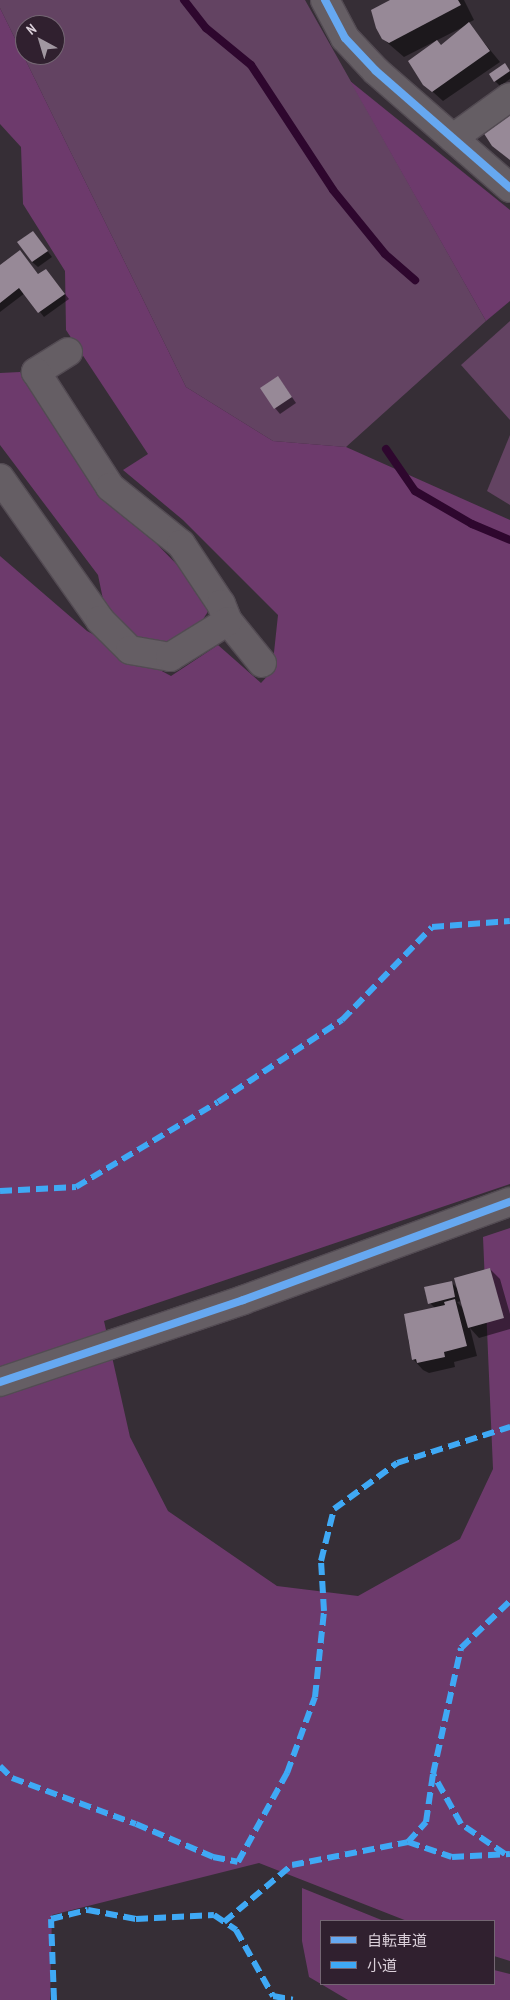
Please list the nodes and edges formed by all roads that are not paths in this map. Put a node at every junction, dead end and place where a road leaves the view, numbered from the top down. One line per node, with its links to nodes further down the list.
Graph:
1 (325, 0): 3 (street)
2 (510, 97): 3 (street)
3 (453, 138): 4 (street)
4 (510, 188)
5 (68, 352): 7 (street)
6 (0, 478): 7 (street)
7 (228, 621): 8 (street)
8 (262, 663)
9 (510, 1202): 10 (street)
10 (0, 1382)

